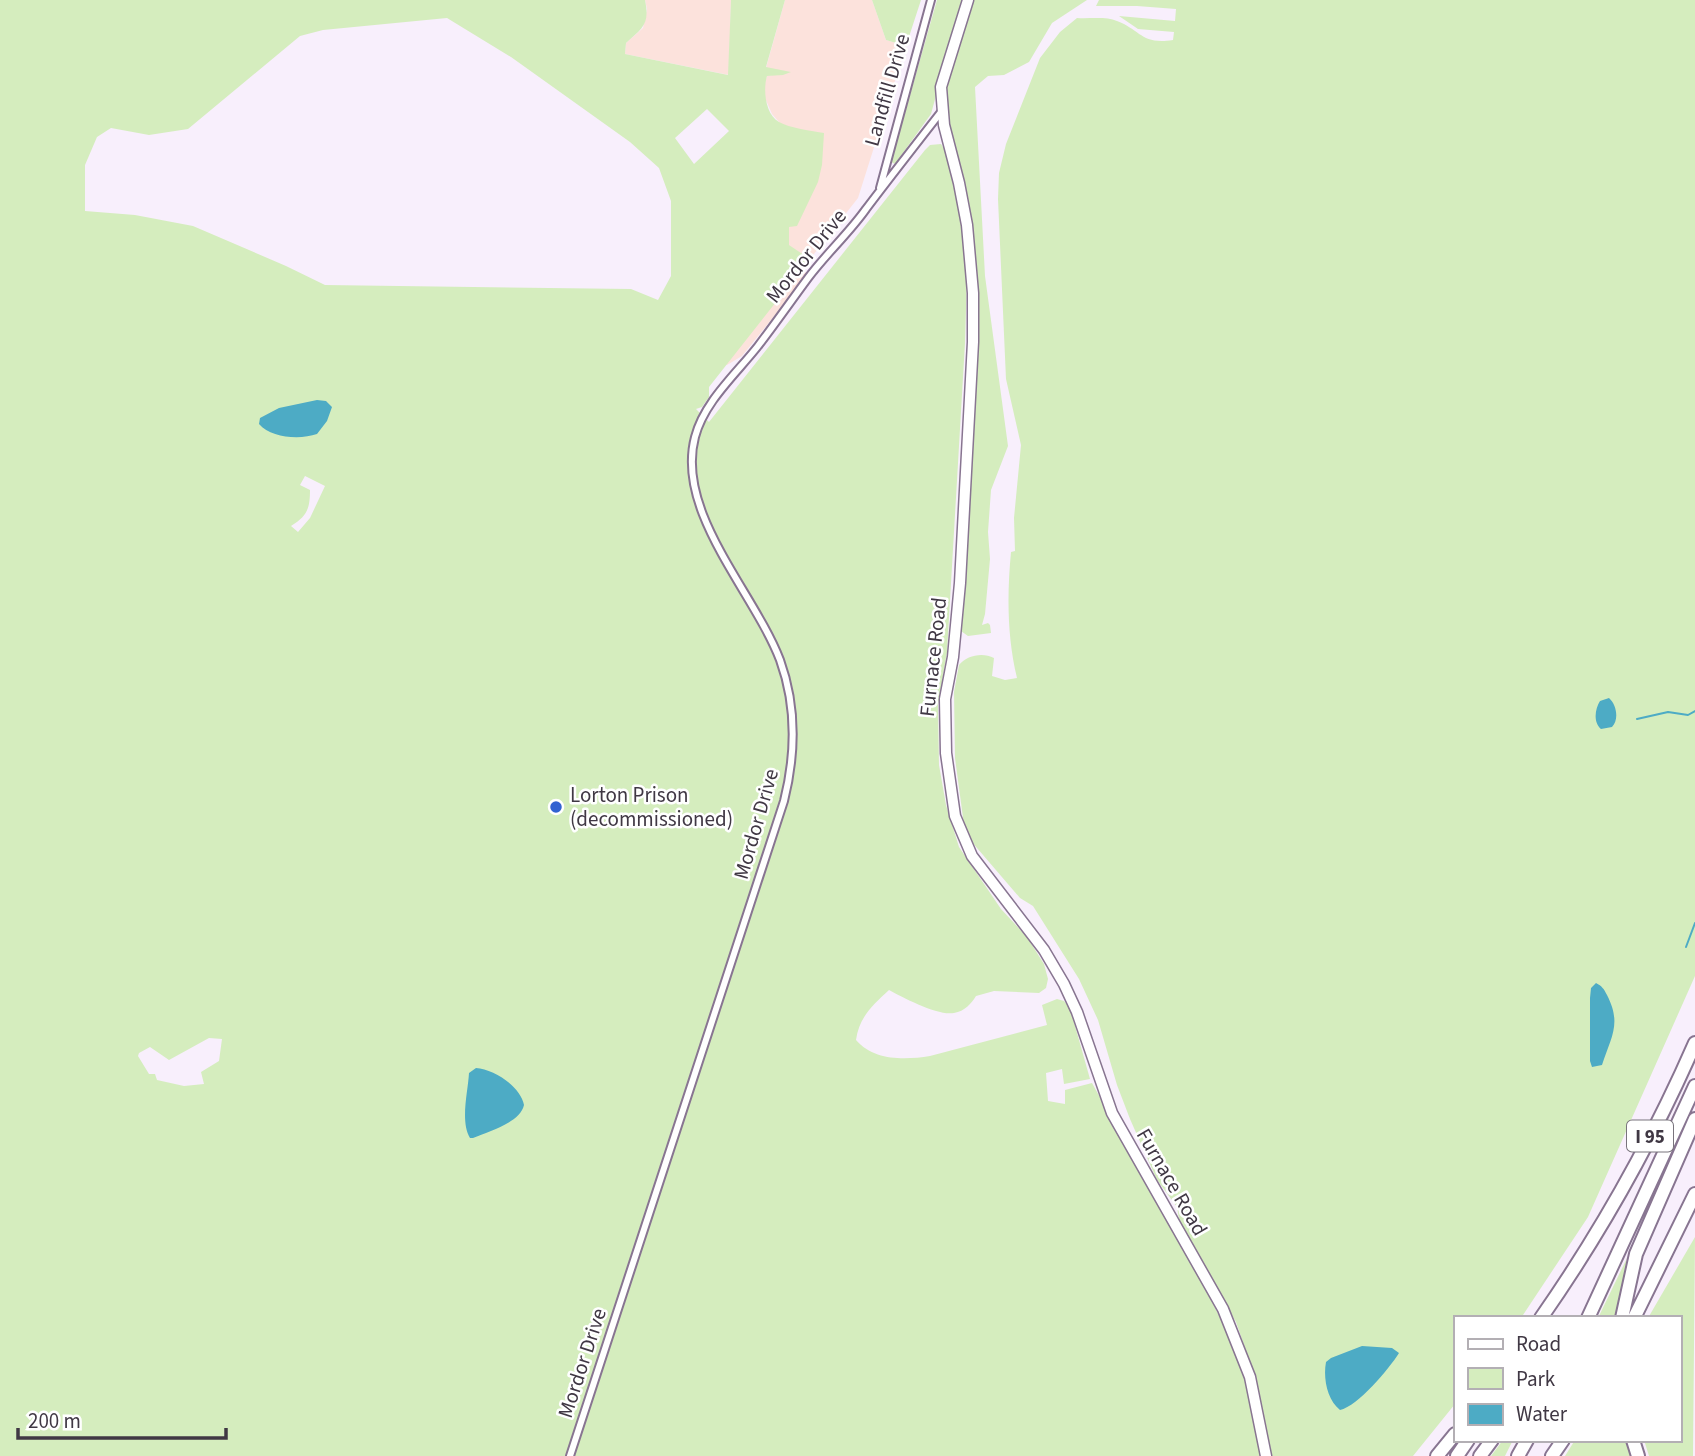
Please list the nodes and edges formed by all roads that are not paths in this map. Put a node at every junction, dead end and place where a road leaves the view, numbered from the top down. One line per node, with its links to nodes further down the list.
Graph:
1 (931, 0): 4 (street, Landfill Drive)
2 (968, 0): 3 (main road, Furnace Road)
3 (941, 112): 4 (street, Mordor Drive); 17 (main road, Furnace Road)
4 (879, 190): 16 (street, Mordor Drive)
5 (1695, 1043): 9 (highway, I 95)
6 (1695, 1086): 13 (highway)
7 (1695, 1119): 14 (highway)
8 (1695, 1194): 10 (highway)
9 (1552, 1302): 11 (highway, I 95); 12 (highway)
10 (1637, 1313)
11 (1542, 1316)
12 (1547, 1316)
13 (1586, 1316)
14 (1622, 1316)
15 (1454, 1435): 18 (highway)
16 (570, 1456)
17 (1266, 1456)
18 (1437, 1456)

